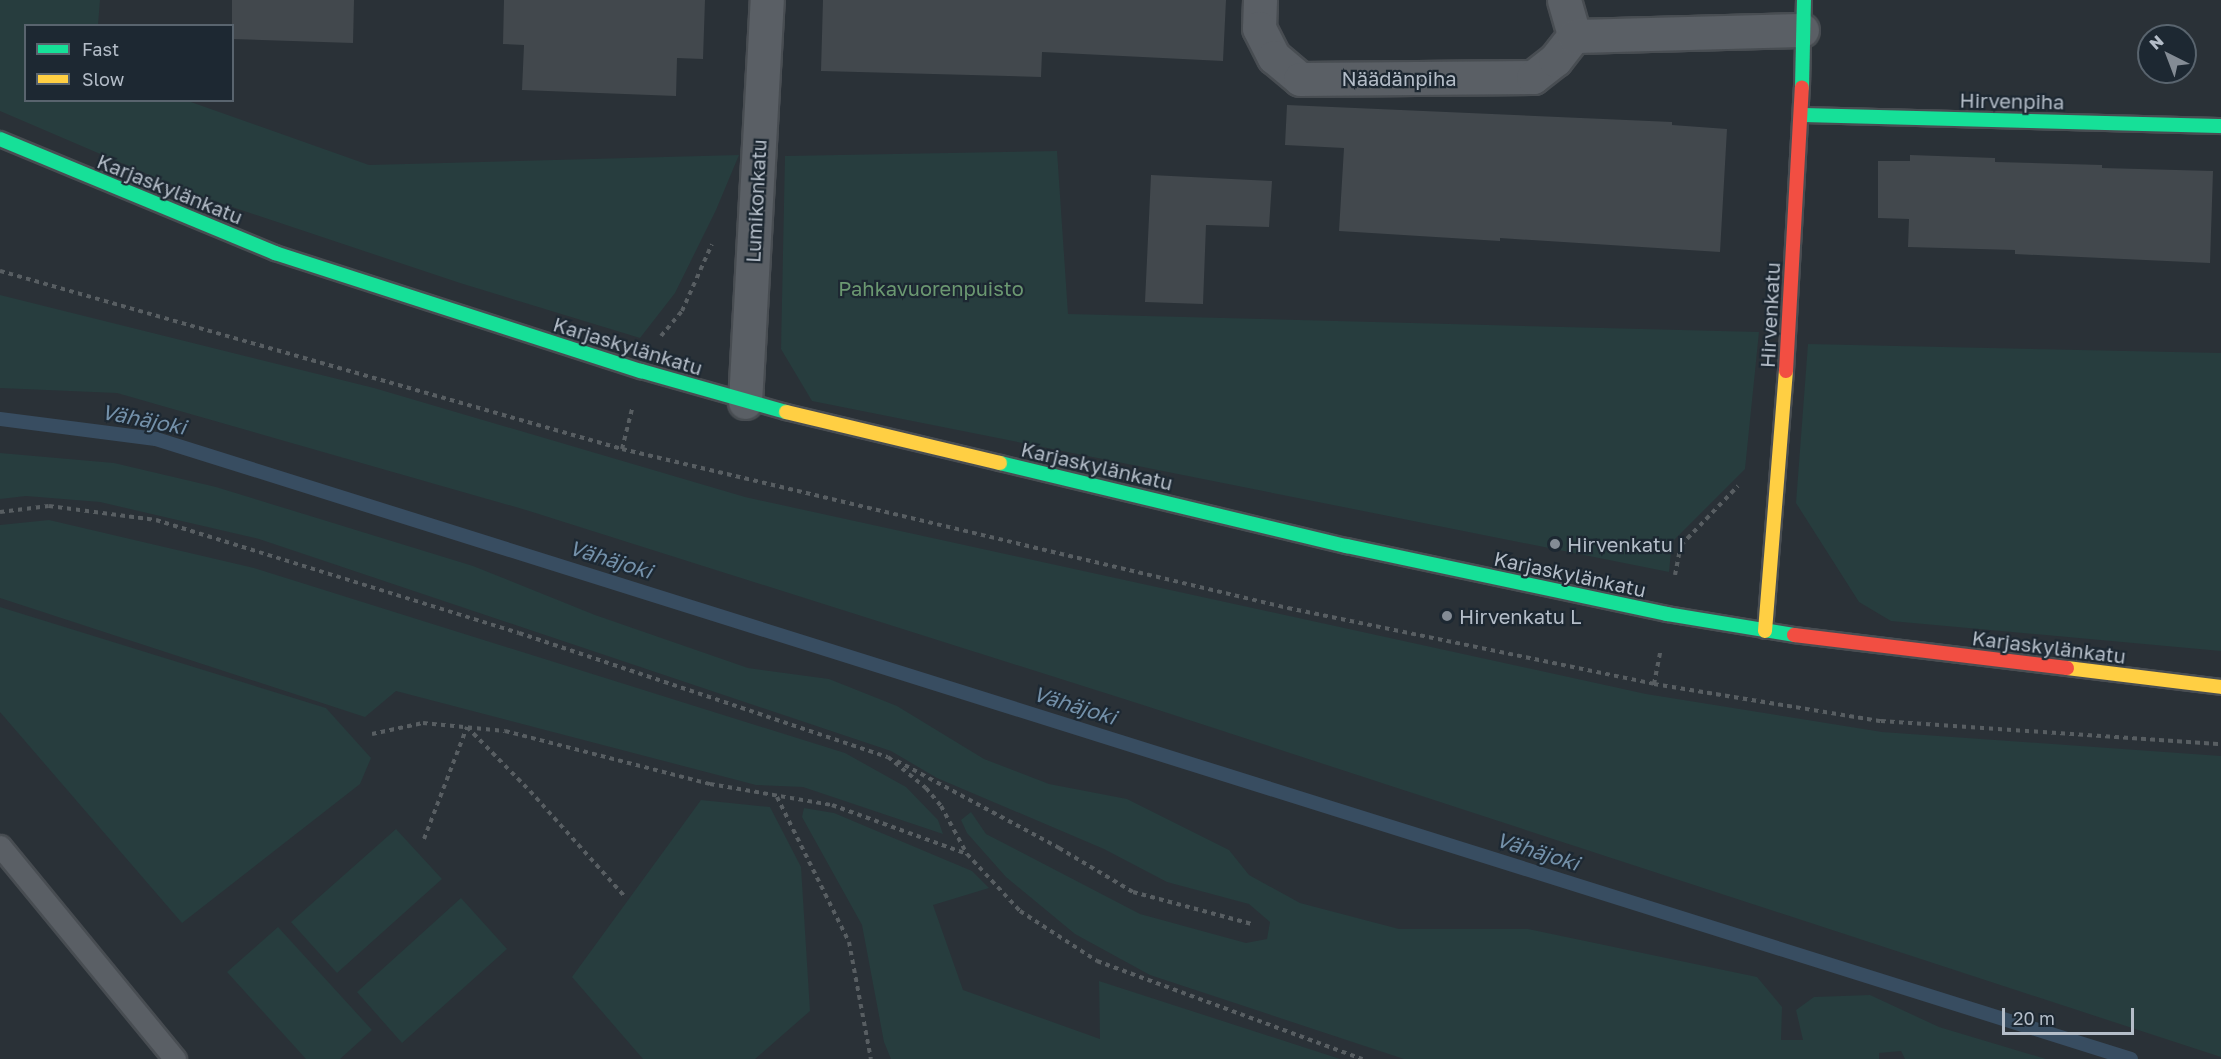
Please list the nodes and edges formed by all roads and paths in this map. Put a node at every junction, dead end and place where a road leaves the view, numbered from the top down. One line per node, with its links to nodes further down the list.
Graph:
1 (767, 0): 9 (street, Lumikonkatu)
2 (1260, 0): 5 (street, Näädänpiha)
3 (1564, 0): 5 (street)
4 (1803, 15): 5 (street); 6 (street, Hirvenkatu)
5 (1574, 36)
6 (1801, 115): 7 (street, Hirvenpiha); 13 (street, Hirvenkatu)
7 (2221, 126)
8 (0, 139): 11 (street, Karjaskylänkatu)
9 (755, 206): 11 (path); 12 (street, Lumikonkatu)
10 (0, 271): 14 (path)
11 (641, 372): 12 (street, Karjaskylänkatu); 14 (path)
12 (745, 402): 16 (street, Karjaskylänkatu)
13 (1782, 440): 16 (path); 17 (street, Hirvenkatu)
14 (622, 449): 18 (path)
15 (0, 512): 23 (path)
16 (1667, 614): 17 (street, Karjaskylänkatu); 18 (path)
17 (1765, 631): 19 (street, Karjaskylänkatu)
18 (1654, 684): 22 (path)
19 (2221, 687)
20 (467, 727): 21 (path); 24 (path); 25 (path); 28 (path)
21 (372, 734)
22 (2221, 744)
23 (888, 757): 27 (path); 29 (path)
24 (777, 796): 27 (path); 31 (path)
25 (424, 839)
26 (0, 846): 30 (lane)
27 (967, 854): 32 (path)
28 (625, 897)
29 (1252, 924)
30 (175, 1059)
31 (871, 1059)
32 (1362, 1059)

